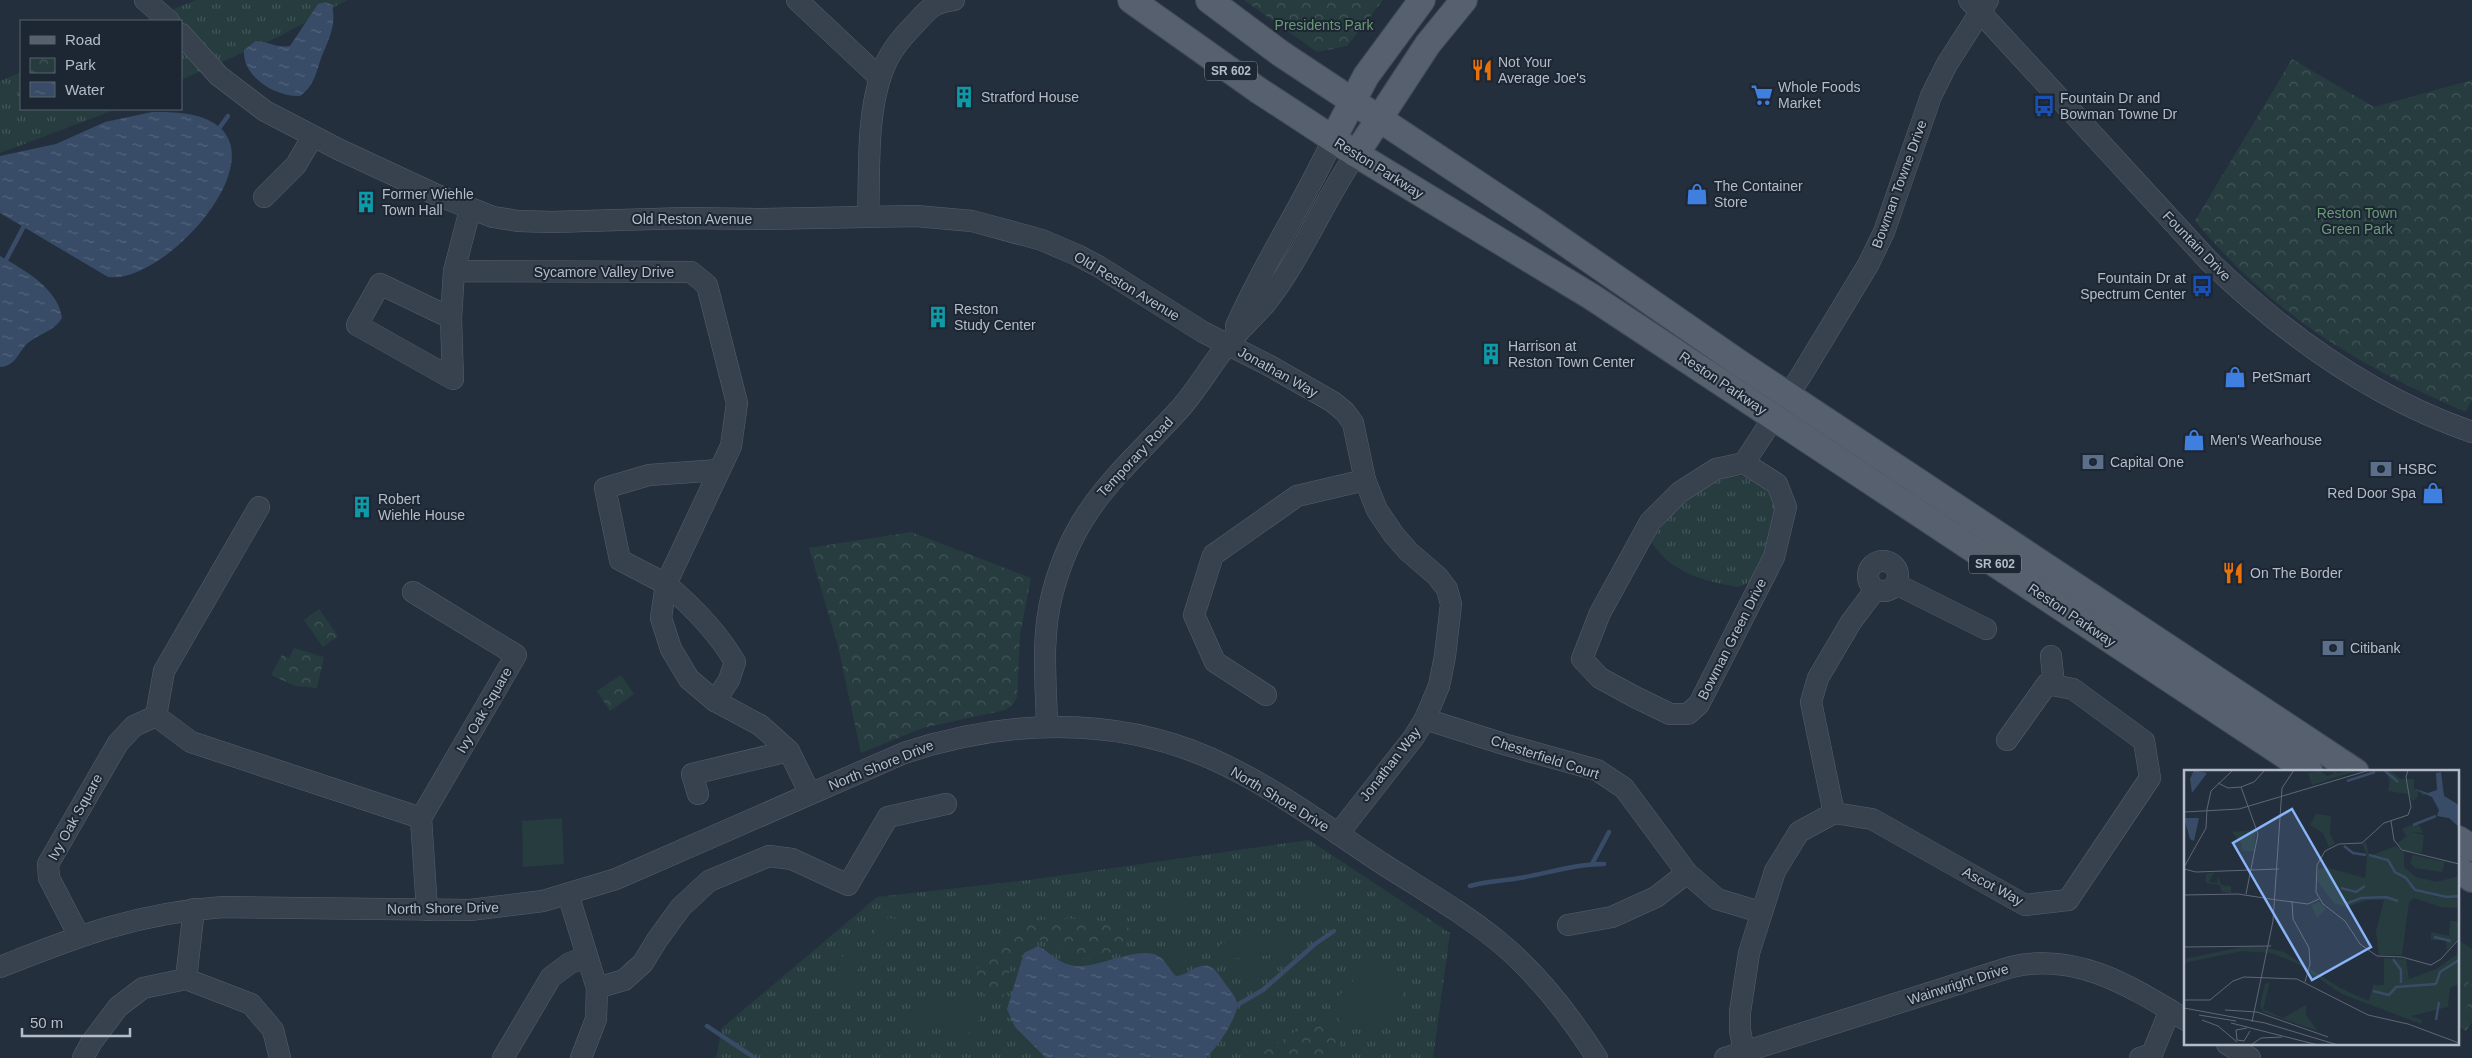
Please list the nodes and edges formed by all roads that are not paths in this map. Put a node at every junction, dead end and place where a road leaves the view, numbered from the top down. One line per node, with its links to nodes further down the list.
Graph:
1 (146, 0): 9 (street)
2 (797, 0): 11 (street)
3 (1131, 0): 15 (main road, Reston Parkway / SR 602)
4 (1208, 0): 12 (main road, Reston Parkway / SR 602)
5 (1422, 0): 12 (main road)
6 (1464, 0): 13 (main road)
7 (944, 1): 11 (street)
8 (1979, 4): 23 (street, Bowman Towne Drive); 25 (street, Fountain Drive)
9 (168, 20)
10 (182, 35): 14 (street, Old Reston Avenue)
11 (880, 78): 19 (street)
12 (1353, 100): 13 (main road, Reston Parkway / SR 602); 15 (main road)
13 (1378, 117): 16 (main road); 23 (main road, Reston Parkway / SR 602)
14 (313, 136): 17 (street); 18 (street, Old Reston Avenue)
15 (1333, 139): 16 (main road, Reston Parkway / SR 602); 22 (street, Temporary Road)
16 (1356, 154): 22 (street, Temporary Road); 24 (main road, Reston Parkway / SR 602)
17 (264, 197)
18 (470, 210): 19 (street, Old Reston Avenue); 20 (street)
19 (868, 216): 22 (street, Old Reston Avenue)
20 (454, 271): 21 (street); 27 (street, Sycamore Valley Drive)
21 (451, 318): 21 (street)
22 (1227, 344): 28 (street, Jonathan Way); 39 (street, Temporary Road)
23 (1788, 395): 24 (street, Bowman Towne Drive); 43 (main road, Reston Parkway / SR 602)
24 (1774, 417): 26 (street); 42 (main road, Reston Parkway / SR 602)
25 (2472, 432)
26 (1744, 463): 26 (street, Bowman Green Drive)
27 (719, 470): 30 (street, Sycamore Valley Drive); 30 (street)
28 (1365, 480): 35 (street); 38 (street, Jonathan Way)
29 (259, 507): 37 (street)
30 (666, 584): 36 (street, Sycamore Valley Drive); 36 (street)
31 (413, 592): 48 (street, Ivy Oak Square)
32 (1986, 629): 47 (street)
33 (2052, 656): 34 (street)
34 (2054, 685): 40 (street); 47 (street, Ascot Way)
35 (1266, 695)
36 (715, 701): 41 (street, Sycamore Valley Drive)
37 (156, 716): 48 (street); 60 (street, Ivy Oak Square)
38 (1425, 718): 49 (street, Jonathan Way); 53 (street, Chesterfield Court)
39 (1047, 726): 45 (street, North Shore Drive); 49 (street, North Shore Drive)
40 (2007, 740)
41 (789, 751): 44 (street); 45 (street, Sycamore Valley Drive)
42 (2307, 770)
43 (2353, 770)
44 (698, 794)
45 (810, 794): 55 (street, North Shore Drive)
46 (946, 804): 64 (street)
47 (1834, 813): 58 (street)
48 (421, 818): 57 (street)
49 (1338, 834): 72 (street, North Shore Drive)
50 (2460, 840): 51 (main road)
51 (2472, 848)
52 (2460, 871): 54 (main road)
53 (1687, 873): 58 (street, Chesterfield Court); 59 (street)
54 (2472, 879)
55 (568, 894): 57 (street, North Shore Drive); 61 (street)
56 (194, 909): 57 (street, North Shore Drive); 60 (street, North Shore Drive); 63 (street)
57 (427, 910)
58 (1760, 912): 67 (street)
59 (1568, 925)
60 (79, 936): 62 (street, North Shore Drive)
61 (587, 957): 64 (street); 70 (street)
62 (0, 967)
63 (186, 979): 68 (street); 69 (street)
64 (597, 988): 71 (street)
65 (2178, 1015): 67 (street, Wainwright Drive); 73 (street)
66 (2230, 1046): 74 (street)
67 (1738, 1056)
68 (84, 1058)
69 (280, 1058)
70 (504, 1058)
71 (581, 1058)
72 (1597, 1058)
73 (2140, 1058)
74 (2250, 1058)

